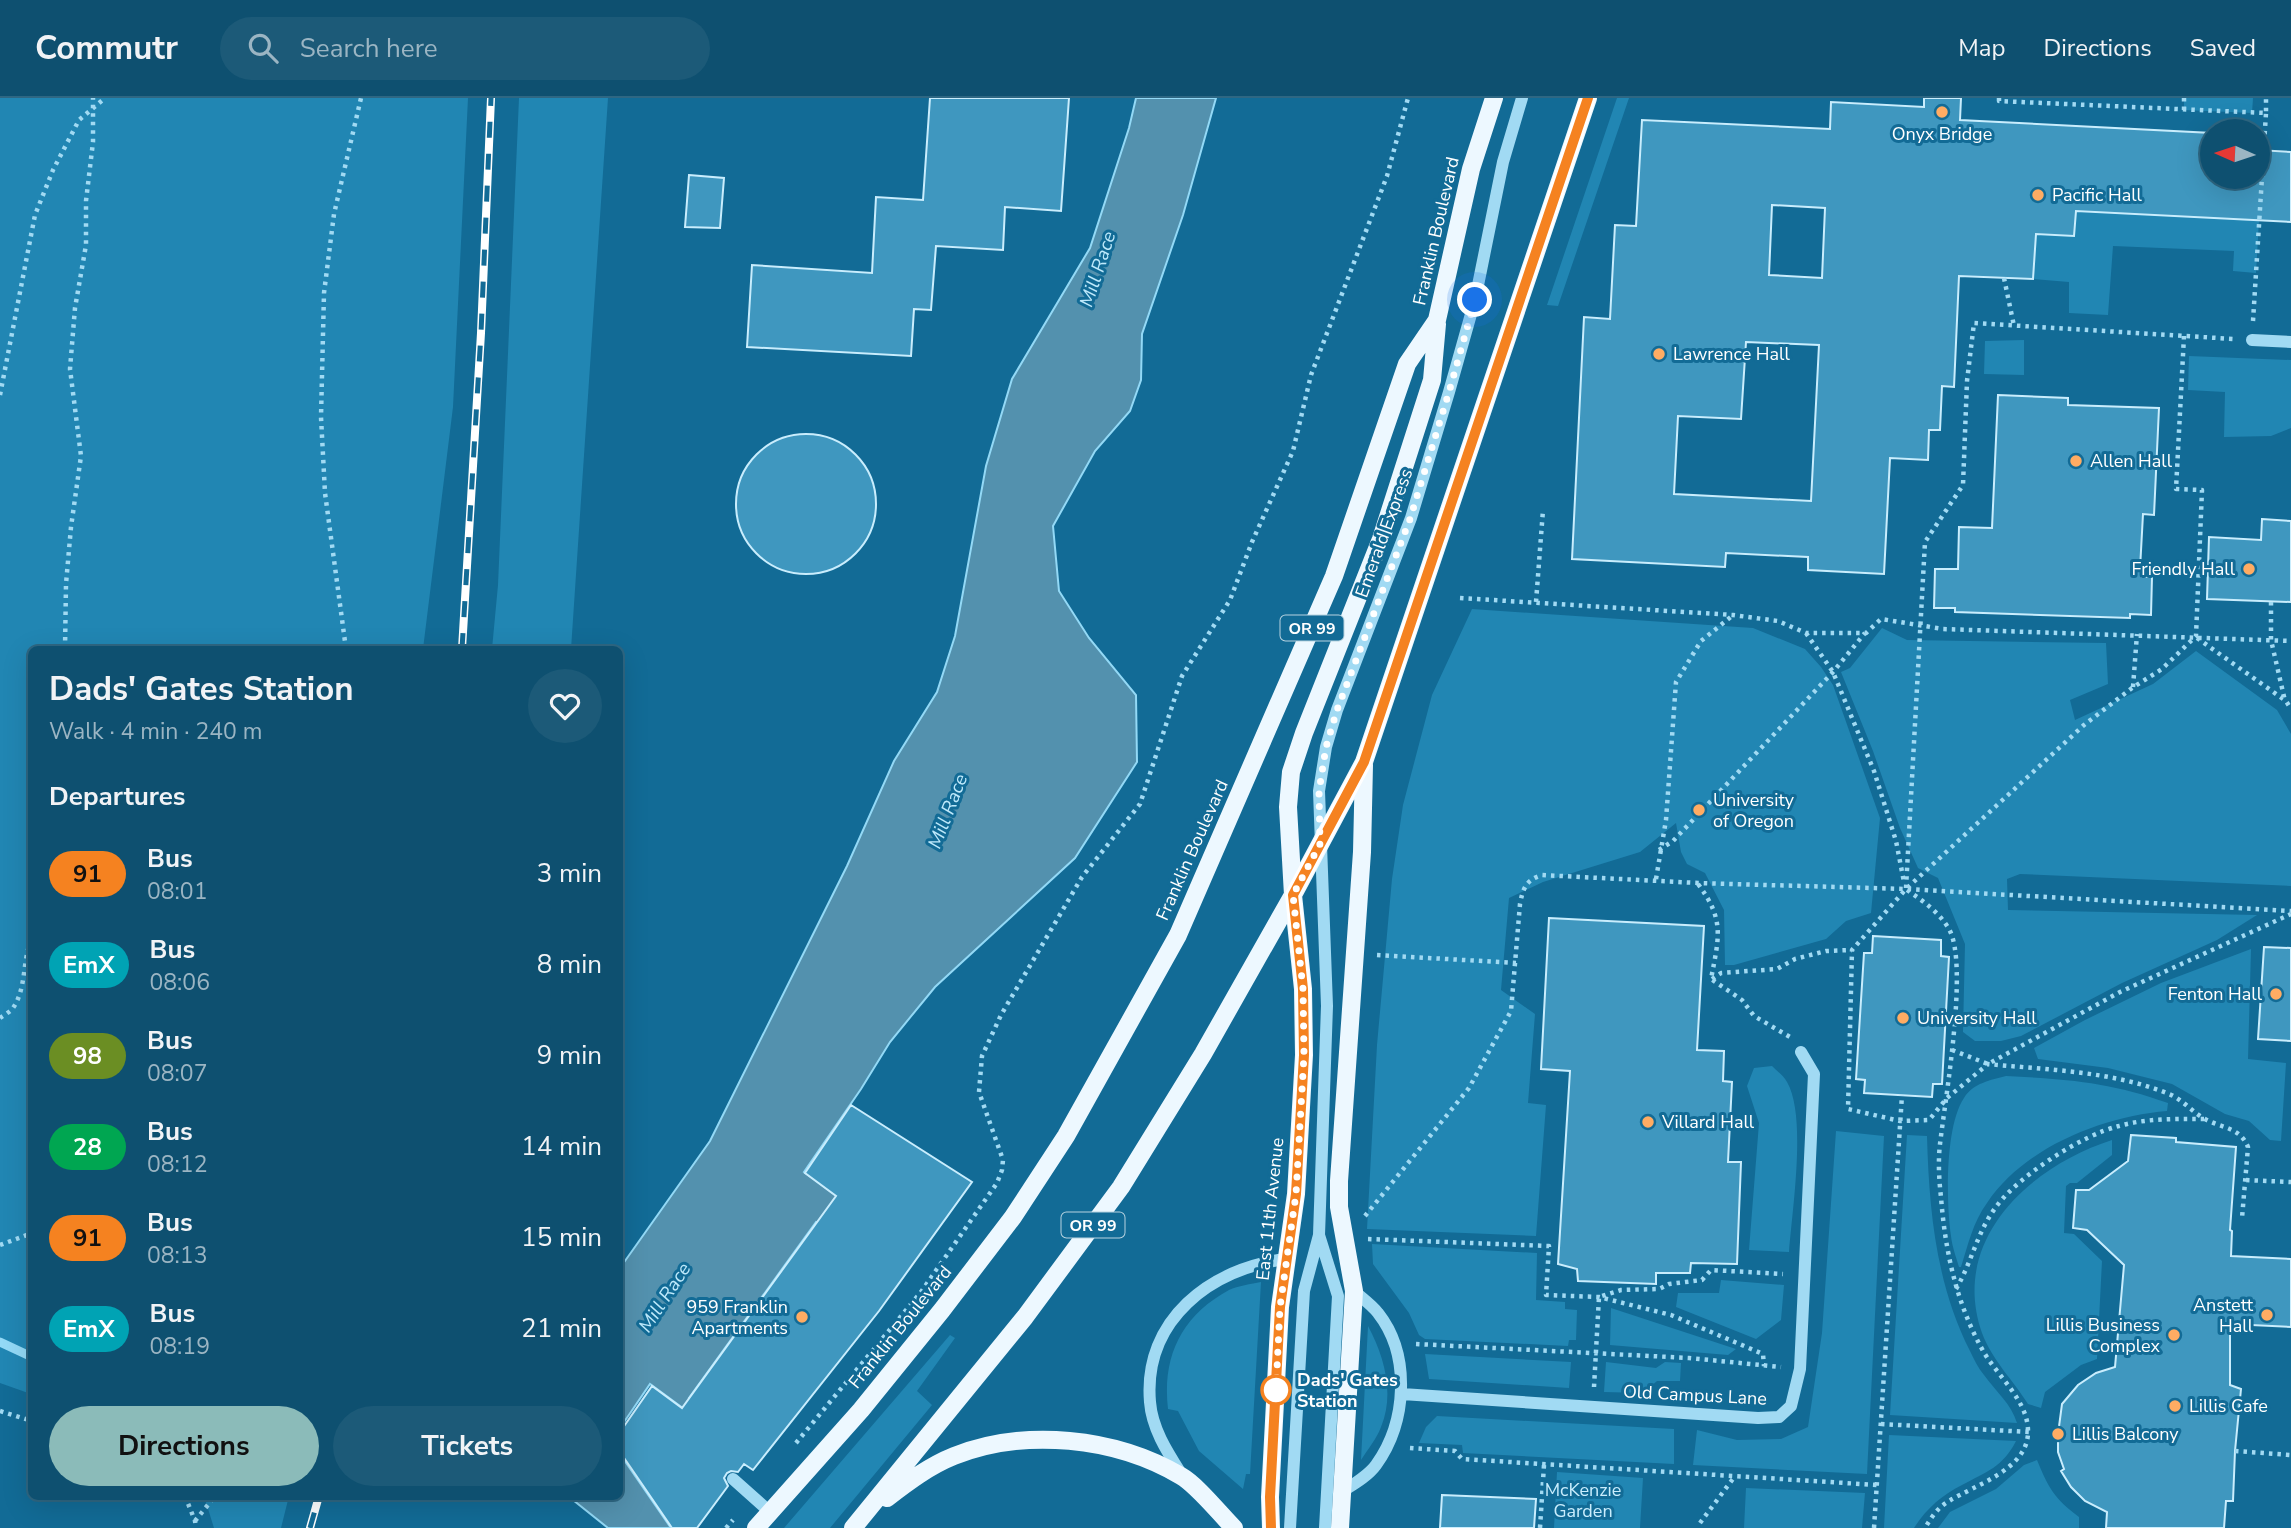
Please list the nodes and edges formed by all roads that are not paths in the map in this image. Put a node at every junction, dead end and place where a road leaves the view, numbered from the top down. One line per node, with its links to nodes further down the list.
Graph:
1 (1493, 98): 4 (main road, Franklin Boulevard / OR 99)
2 (1521, 98): 8 (street, Emerald Express)
3 (1588, 98): 7 (main road, OR 99)
4 (1437, 320): 9 (main road, East 11th Avenue); 18 (main road, Franklin Boulevard / OR 99)
5 (2252, 340): 6 (street)
6 (2291, 342)
7 (1364, 762): 8 (main road, OR 99); 13 (main road)
8 (1320, 844): 9 (main road, OR 99); 11 (street, Emerald Express)
9 (1293, 895): 12 (main road, East 11th Avenue); 19 (main road, OR 99)
10 (1801, 1052): 14 (street, Old Campus Lane)
11 (1319, 1235): 23 (street, Emerald Express); 24 (street, Emerald Express)
12 (1286, 1259): 15 (street); 22 (main road, East 11th Avenue)
13 (1354, 1291): 14 (street); 17 (main road)
14 (1402, 1394): 17 (street)
15 (1184, 1477): 19 (main road); 21 (main road)
16 (733, 1479): 18 (street)
17 (1343, 1491): 25 (main road)
18 (770, 1512): 20 (main road, Franklin Boulevard / OR 99)
19 (859, 1521)
20 (756, 1528)
21 (1234, 1528)
22 (1271, 1528)
23 (1290, 1528)
24 (1325, 1528)
25 (1340, 1528)

